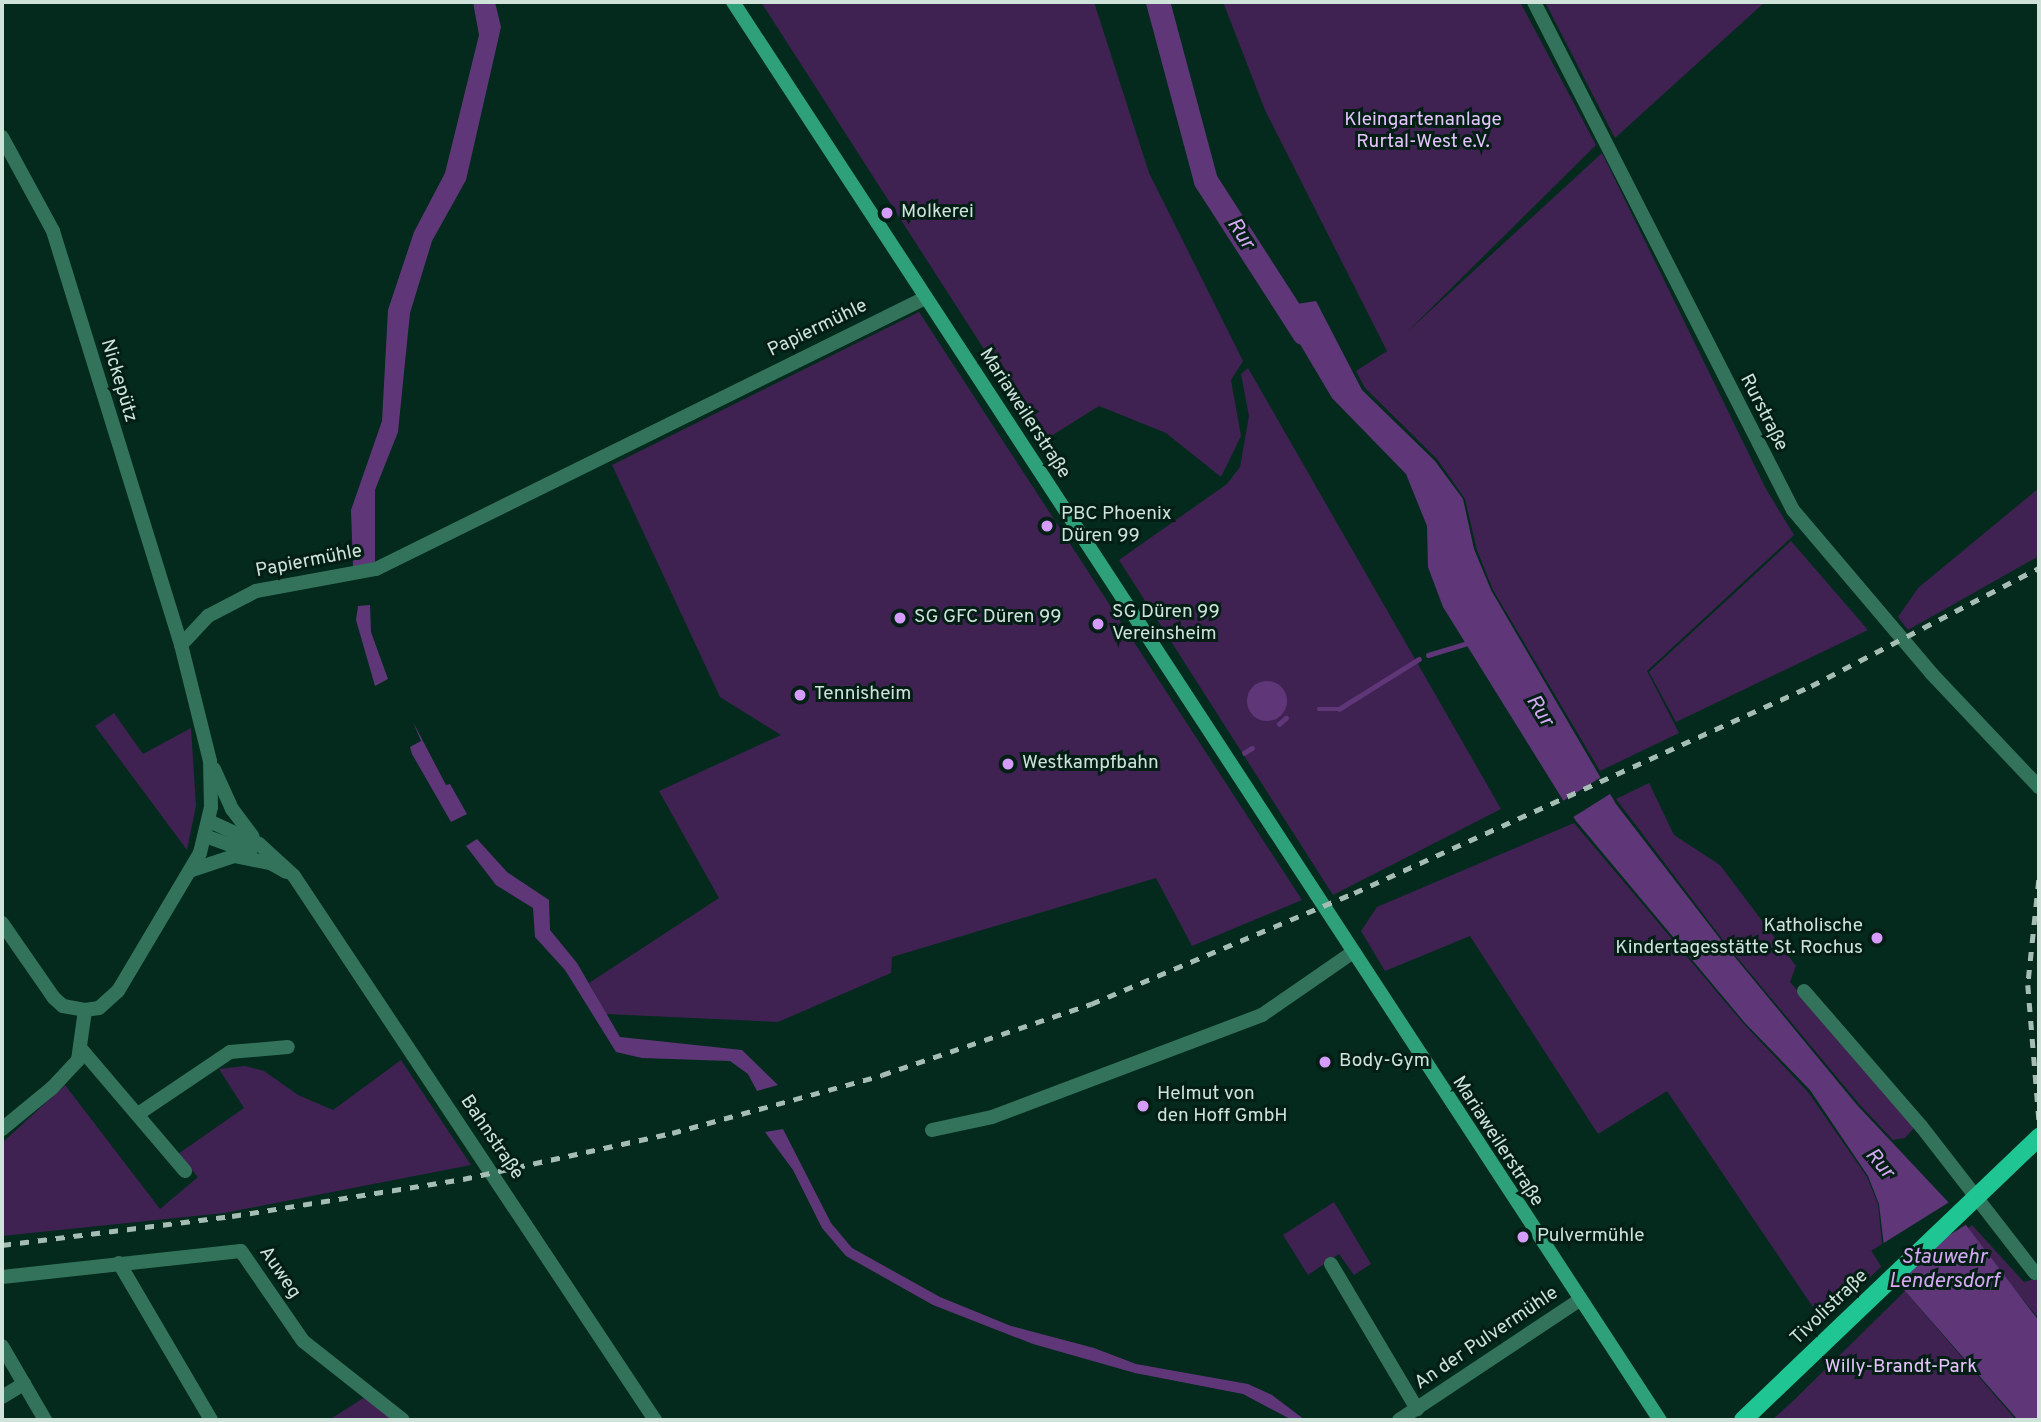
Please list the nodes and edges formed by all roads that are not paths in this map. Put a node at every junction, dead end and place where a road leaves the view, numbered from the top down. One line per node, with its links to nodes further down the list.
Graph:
1 (733, 2): 4 (main road, Mariaweilerstraße)
2 (1534, 2): 7 (street, Rurstraße)
3 (2, 137): 5 (street, Nickepütz)
4 (925, 298): 5 (street, Papiermühle); 14 (main road, Mariaweilerstraße)
5 (181, 645): 6 (street)
6 (210, 761): 8 (street); 9 (street, Bahnstraße)
7 (2039, 787)
8 (207, 829): 9 (street, Bahnstraße); 10 (street, Bahnstraße); 11 (street)
9 (259, 844): 12 (street, Bahnstraße)
10 (270, 863): 11 (street, Bahnstraße); 12 (street, Bahnstraße)
11 (192, 870): 16 (street)
12 (294, 876): 37 (street, Bahnstraße)
13 (2, 923): 16 (street)
14 (1352, 953): 21 (street); 29 (main road, Mariaweilerstraße)
15 (1804, 991): 24 (street)
16 (85, 1010): 18 (street)
17 (288, 1047): 19 (street)
18 (82, 1050): 19 (street); 20 (street)
19 (138, 1114): 23 (street)
20 (2, 1129)
21 (932, 1130)
22 (2039, 1137): 24 (main road, Tivolistraße)
23 (185, 1171)
24 (1973, 1200): 27 (street); 40 (main road, Tivolistraße)
25 (119, 1263): 28 (street, Auweg); 35 (street); 36 (street, Auweg)
26 (1331, 1264): 33 (street, An der Pulvermühle)
27 (2035, 1273)
28 (2, 1277)
29 (1578, 1301): 33 (street, An der Pulvermühle); 39 (main road, Mariaweilerstraße)
30 (2, 1346): 31 (street)
31 (24, 1384): 32 (street); 34 (street)
32 (2, 1397)
33 (1416, 1409): 38 (street, An der Pulvermühle)
34 (44, 1420)
35 (211, 1420)
36 (403, 1420)
37 (654, 1420)
38 (1399, 1420)
39 (1660, 1420)
40 (1743, 1420)

